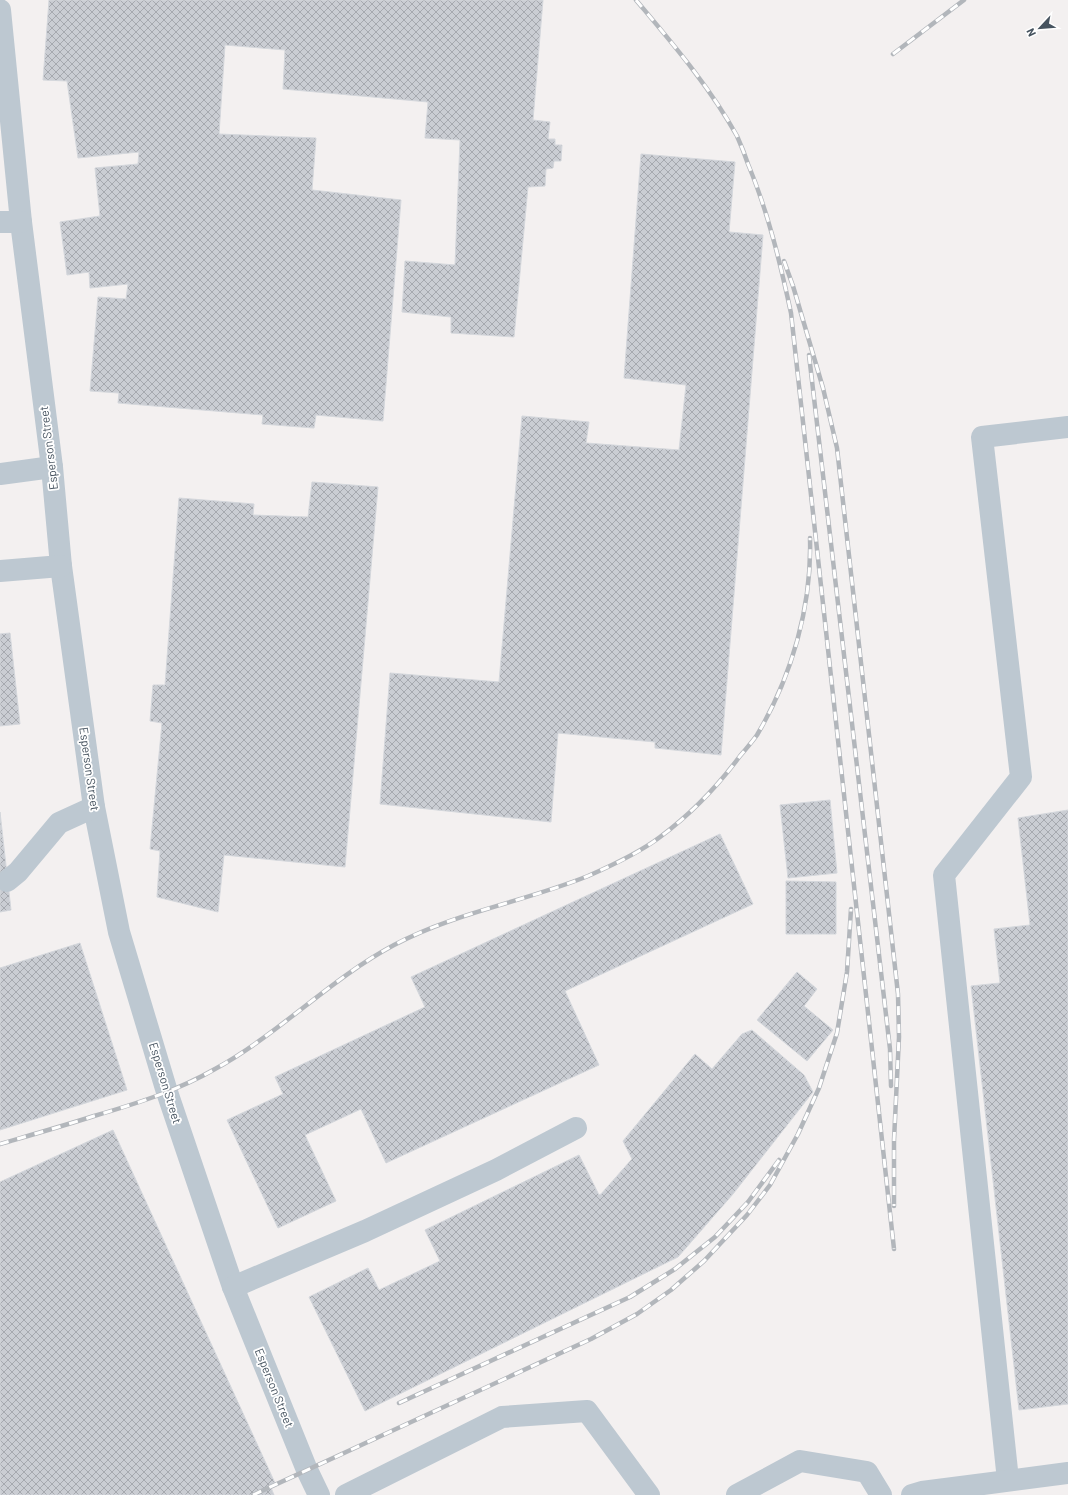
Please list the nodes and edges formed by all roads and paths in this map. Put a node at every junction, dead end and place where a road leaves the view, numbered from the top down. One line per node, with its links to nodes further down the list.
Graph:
1 (0, 10): 2 (street, Esperson Street)
2 (11, 222): 4 (street, Esperson Street)
3 (1068, 426): 13 (street)
4 (52, 467): 5 (street); 6 (street, Esperson Street)
5 (0, 474)
6 (61, 566): 7 (street); 8 (street, Esperson Street)
7 (0, 571)
8 (94, 807): 9 (street); 11 (street, Esperson Street)
9 (8, 881)
10 (576, 1128): 11 (street)
11 (233, 1287): 14 (street, Esperson Street)
12 (1068, 1473): 13 (street)
13 (1008, 1480): 19 (street)
14 (320, 1495)
15 (346, 1495): 16 (street)
16 (649, 1495)
17 (736, 1495): 18 (street)
18 (881, 1495)
19 (912, 1495)

